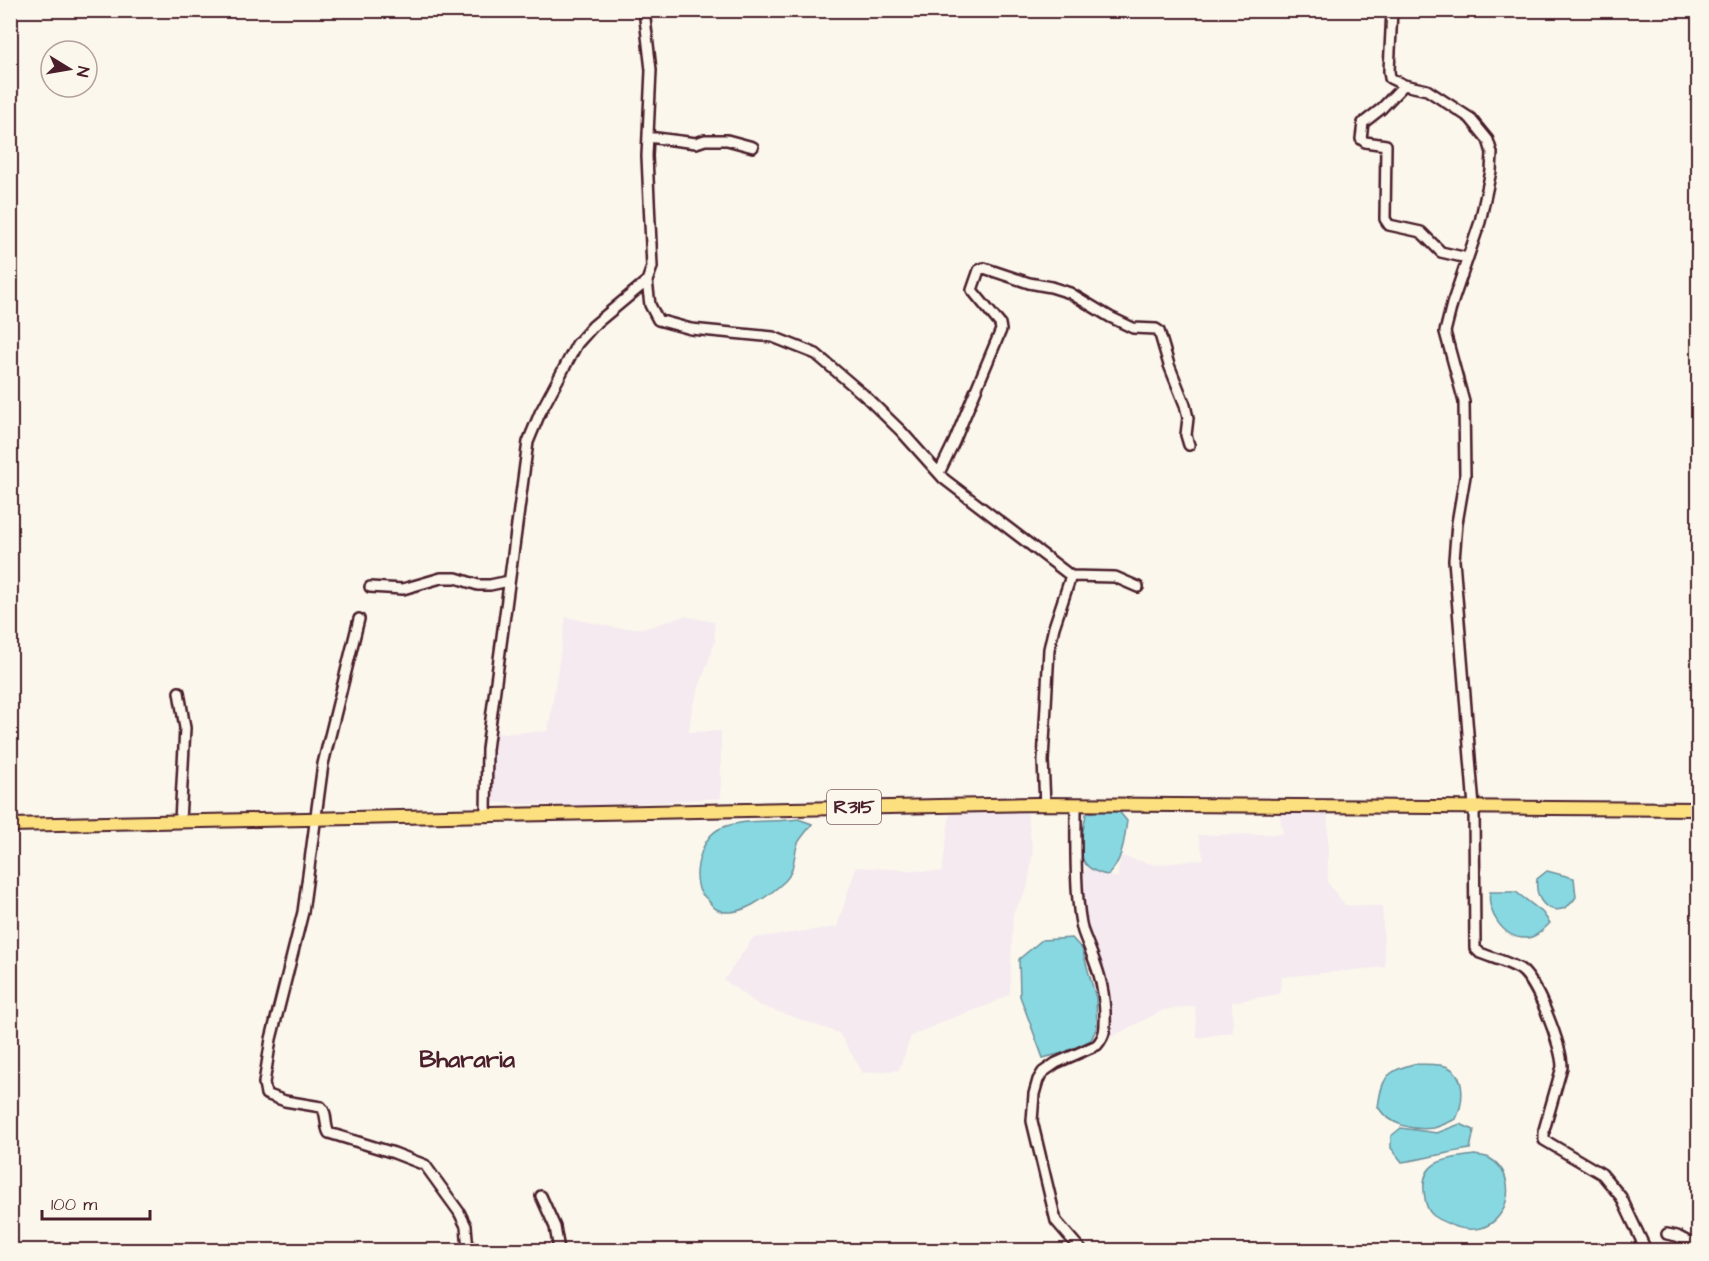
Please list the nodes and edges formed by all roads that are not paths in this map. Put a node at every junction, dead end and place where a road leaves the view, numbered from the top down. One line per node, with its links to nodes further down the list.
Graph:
1 (644, 10): 4 (street)
2 (1392, 10): 3 (street)
3 (1404, 85): 6 (street); 6 (street)
4 (648, 137): 5 (street); 7 (street)
5 (753, 147)
6 (1467, 258): 18 (street)
7 (647, 281): 9 (street); 11 (street)
8 (1189, 445): 9 (street)
9 (939, 473): 10 (street)
10 (1071, 576): 12 (street); 16 (street)
11 (509, 581): 13 (street); 20 (street)
12 (1138, 586)
13 (370, 587)
14 (359, 619): 21 (street)
15 (179, 692): 22 (street)
16 (1045, 804): 17 (main road, R315); 20 (main road, R315)
17 (1076, 804): 18 (main road, R315); 27 (street)
18 (1474, 807): 19 (main road, R315); 30 (street)
19 (1698, 809)
20 (486, 815): 21 (main road, R315)
21 (315, 818): 22 (main road, R315); 28 (street)
22 (180, 821): 23 (main road, R315)
23 (10, 825)
24 (541, 1196): 29 (street)
25 (1667, 1234): 26 (street)
26 (1698, 1247)
27 (1077, 1249)
28 (468, 1251)
29 (559, 1251)
30 (1646, 1251)

